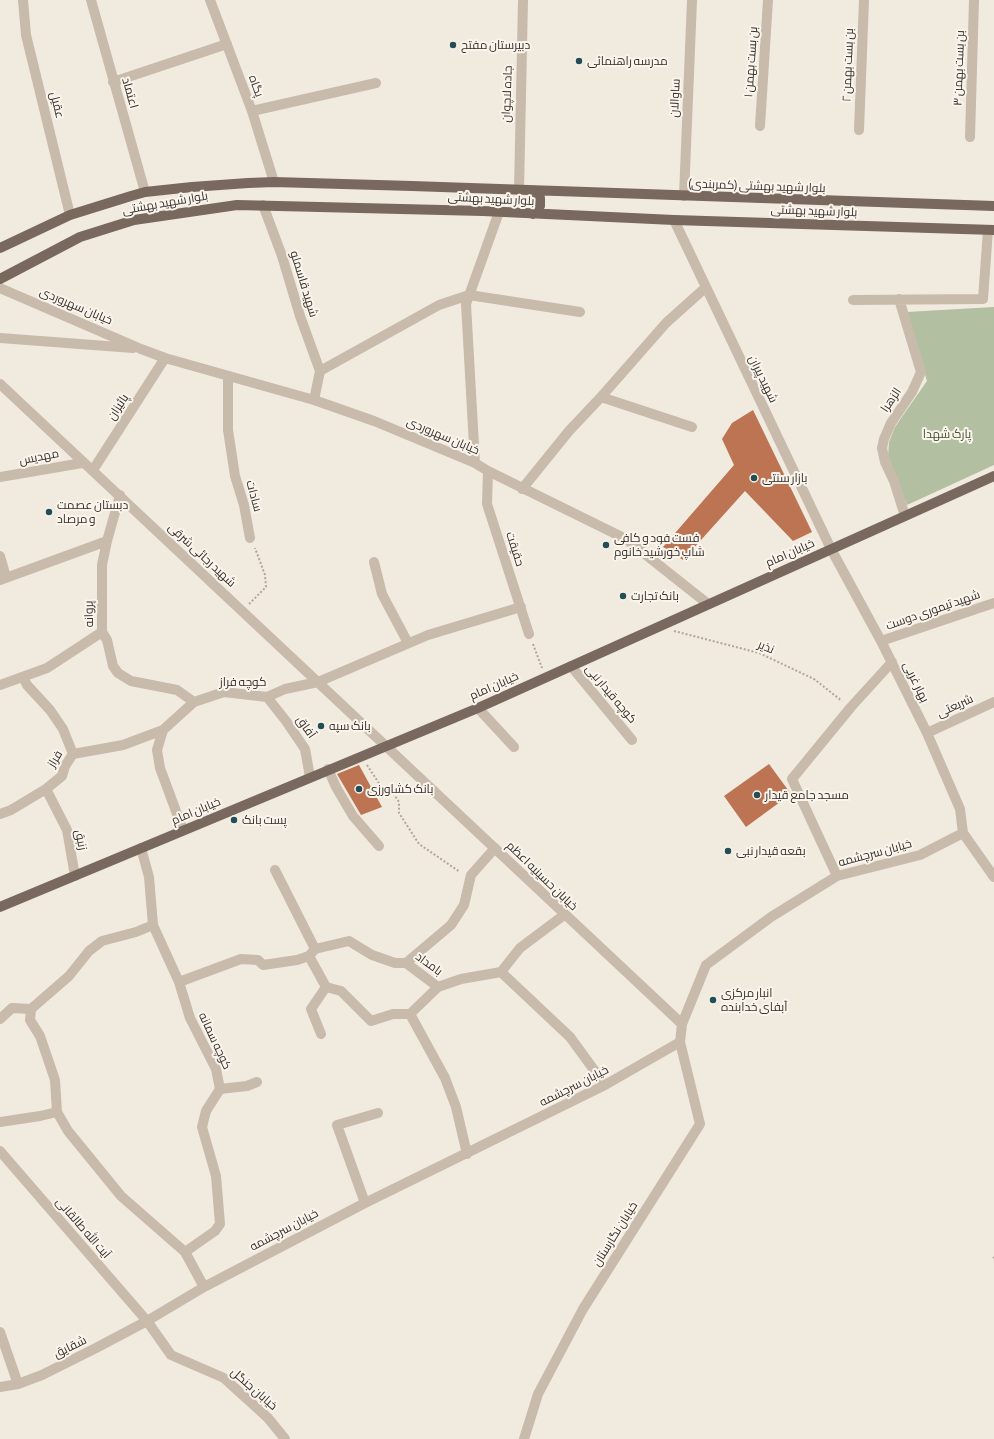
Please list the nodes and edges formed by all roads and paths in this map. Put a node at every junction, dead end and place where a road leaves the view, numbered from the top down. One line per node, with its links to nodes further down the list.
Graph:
1 (24, 0): 25 (street, عقیل)
2 (91, 0): 10 (street, اعتماد)
3 (210, 0): 9 (street, پگاه)
4 (523, 0): 17 (street, جاده لاچوان)
5 (692, 0): 20 (street, ساوالان)
6 (768, 0): 13 (street, بن بست بهمن ۱)
7 (864, 0): 14 (street, بن بست بهمن ۲)
8 (974, 0): 15 (street, بن بست بهمن ۳)
9 (227, 44): 10 (street); 12 (street, پگاه)
10 (113, 82): 19 (street, اعتماد)
11 (376, 83): 12 (street)
12 (252, 111): 16 (street, پگاه)
13 (760, 126)
14 (859, 130)
15 (970, 137)
16 (274, 182): 17 (main road, بلوار شهید بهشتی); 19 (main road, بلوار شهید بهشتی)
17 (519, 190): 18 (main road, بلوار شهید بهشتی (کمربندی))
18 (534, 190): 20 (main road, بلوار شهید بهشتی (کمربندی)); 24 (main road)
19 (145, 192): 25 (main road, بلوار شهید بهشتی)
20 (684, 196): 22 (main road, بلوار شهید بهشتی (کمربندی))
21 (263, 205): 23 (main road, بلوار شهید بهشتی); 29 (main road, بلوار شهید بهشتی); 39 (street, شهید قاسملو)
22 (994, 206)
23 (499, 212): 24 (main road, بلوار شهید بهشتی); 32 (street)
24 (533, 214): 26 (main road, بلوار شهید بهشتی)
25 (70, 215): 28 (main road, بلوار شهید بهشتی)
26 (674, 220): 27 (main road, بلوار شهید بهشتی); 31 (street, شهید پیران)
27 (991, 230): 33 (street)
28 (0, 248)
29 (0, 279)
30 (0, 288): 37 (street, خیابان سهروردی)
31 (705, 288): 42 (street); 56 (street, شهید پیران)
32 (469, 295): 35 (street); 39 (street); 46 (street)
33 (899, 299): 34 (street); 53 (street, الزهرا)
34 (852, 300)
35 (580, 312)
36 (0, 338): 37 (street, خیابان سهروردی)
37 (141, 349): 38 (street, خیابان سهروردی)
38 (164, 358): 40 (street, خیابان سهروردی); 47 (street, پائیزان)
39 (320, 371): 43 (street)
40 (228, 376): 43 (street, خیابان سهروردی); 54 (street, سادات)
41 (0, 384): 45 (street, شهید رجائی شرقی)
42 (601, 397): 44 (street); 51 (street)
43 (314, 400): 46 (street, خیابان سهروردی)
44 (692, 427)
45 (82, 463): 47 (street, شهید رجائی شرقی); 50 (street, مهدیس)
46 (475, 463): 48 (street, خیابان سهروردی)
47 (93, 470): 52 (street, شهید رجائی شرقی)
48 (488, 471): 51 (street, خیابان سهروردی); 62 (street, حقیقت)
49 (994, 476): 53 (main road, خیابان امام)
50 (0, 478)
51 (522, 489): 61 (street, خیابان سهروردی)
52 (120, 495): 55 (street, پروانه); 63 (street, شهید رجائی شرقی)
53 (905, 516): 56 (main road, خیابان امام)
54 (250, 538): 63 (path)
55 (107, 541): 59 (street); 65 (street, پروانه)
56 (831, 549): 61 (main road, خیابان امام); 67 (street, بهار غربی)
57 (0, 556): 59 (street)
58 (374, 562): 68 (street)
59 (3, 578)
60 (994, 603): 67 (street, شهید تیموری دوست)
61 (708, 604): 64 (main road, خیابان امام)
62 (521, 607): 66 (street, حقیقت); 68 (street, کوچه فراز)
63 (242, 610): 73 (street, شهید رجائی شرقی)
64 (665, 624): 70 (main road, خیابان امام); 78 (path, نذیر)
65 (102, 632): 71 (street); 76 (street, پروانه)
66 (529, 634): 72 (path)
67 (881, 641): 69 (street, بهار غربی)
68 (408, 643): 73 (street, کوچه فراز)
69 (892, 662): 78 (street); 81 (street, بهار غربی)
70 (571, 666): 72 (main road, خیابان امام); 82 (street, کوچه قیدار نبی)
71 (23, 677): 74 (street); 85 (street)
72 (546, 677): 79 (main road, خیابان امام)
73 (318, 682): 75 (street, کوچه فراز); 83 (street, شهید رجائی شرقی)
74 (0, 685)
75 (267, 697): 76 (street, کوچه فراز); 88 (street, آفاق)
76 (194, 702): 80 (street, کوچه فراز)
77 (994, 702): 81 (street, شریعتی)
78 (851, 707): 98 (street)
79 (478, 708): 83 (main road, خیابان امام); 84 (street)
80 (163, 730): 85 (street, فراز); 91 (street)
81 (927, 733): 92 (street, بهار غربی)
82 (632, 740)
83 (386, 745): 86 (main road, خیابان امام); 95 (street, خیابان حسینیه اعظم)
84 (514, 747)
85 (73, 754): 89 (street, فراز)
86 (362, 755): 87 (main road, خیابان امام); 100 (path)
87 (328, 769): 88 (main road, خیابان امام); 93 (street)
88 (310, 777): 91 (main road, خیابان امام)
89 (46, 789): 90 (street, فراز); 97 (street, زنبق)
90 (0, 814)
91 (183, 830): 94 (main road, خیابان امام)
92 (963, 833): 98 (street, خیابان سرچشمه); 99 (street)
93 (379, 846)
94 (141, 848): 97 (main road, خیابان امام); 103 (street, کوچه سمانه)
95 (495, 848): 100 (street); 102 (street, خیابان حسینیه اعظم)
96 (275, 870): 104 (street)
97 (75, 876): 101 (main road, خیابان امام)
98 (837, 876): 113 (street, خیابان سرچشمه)
99 (994, 877)
100 (469, 879): 105 (street)
101 (0, 908)
102 (564, 914): 106 (street); 113 (street, خیابان حسینیه اعظم)
103 (153, 925): 107 (street, کوچه سمانه); 110 (street)
104 (312, 953): 105 (street, بامداد); 107 (street, بامداد); 108 (street)
105 (406, 963): 109 (street, بامداد)
106 (501, 972): 109 (street, بامداد); 117 (street)
107 (179, 982): 118 (street, کوچه سمانه)
108 (326, 987): 111 (street); 114 (street)
109 (438, 987): 111 (street)
110 (32, 1009): 112 (street); 119 (street)
111 (410, 1014): 123 (street)
112 (0, 1019)
113 (682, 1024): 115 (street, خیابان سرچشمه)
114 (321, 1034)
115 (680, 1042): 117 (street, خیابان سرچشمه); 132 (street, خیابان نگارستان)
116 (257, 1082): 118 (street)
117 (605, 1085): 123 (street, خیابان سرچشمه)
118 (220, 1089): 125 (street, کوچه سمانه)
119 (57, 1112): 121 (street); 125 (street)
120 (378, 1113): 124 (street)
121 (0, 1122)
122 (0, 1151): 127 (street, آیت الله طالقانی)
123 (467, 1154): 124 (street, خیابان سرچشمه)
124 (365, 1203): 126 (street, خیابان سرچشمه)
125 (185, 1252): 126 (street)
126 (204, 1287): 127 (street, خیابان سرچشمه)
127 (147, 1321): 129 (street, شقایق); 131 (street, خیابان جنگل)
128 (0, 1332): 129 (street)
129 (18, 1384): 130 (street, شقایق)
130 (0, 1387)
131 (285, 1439)
132 (524, 1439)

